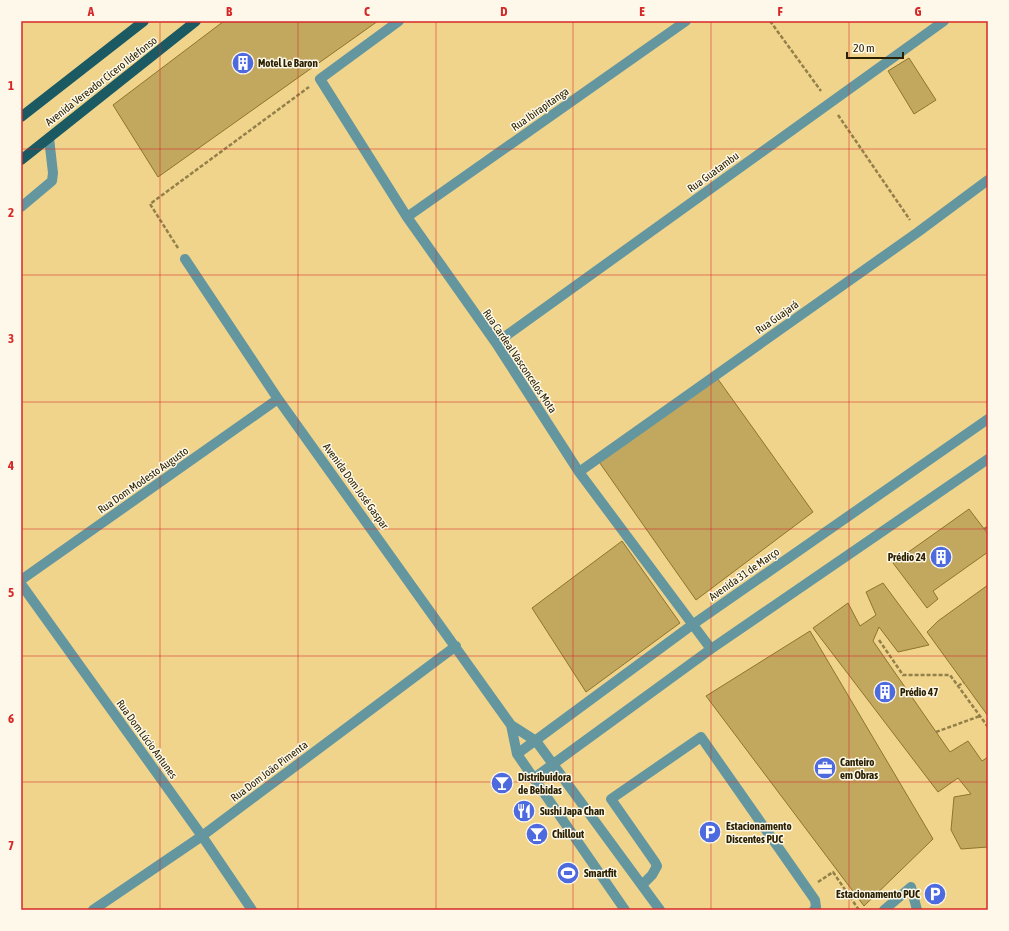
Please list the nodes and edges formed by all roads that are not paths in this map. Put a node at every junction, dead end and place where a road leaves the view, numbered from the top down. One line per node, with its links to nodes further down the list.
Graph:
1 (144, 21): 6 (main road, Avenida Vereador Cícero Ildefonso)
2 (196, 21): 7 (main road, Avenida Vereador Cícero Ildefonso)
3 (399, 21): 11 (street, Rua Cardeal Vasconcelos Mota)
4 (686, 21): 11 (street, Rua Ibirapitanga)
5 (944, 21): 13 (street, Rua Guatambu)
6 (21, 117)
7 (49, 138): 8 (main road, Avenida Vereador Cícero Ildefonso); 10 (street)
8 (21, 160)
9 (988, 180): 17 (street, Rua Guajará)
10 (21, 207)
11 (407, 217): 13 (street, Rua Cardeal Vasconcelos Mota)
12 (185, 259): 14 (street, Avenida Dom José Gaspar)
13 (496, 343): 17 (street, Rua Cardeal Vasconcelos Mota)
14 (278, 399): 18 (street, Rua Dom Modesto Augusto); 21 (street, Avenida Dom José Gaspar)
15 (988, 419): 20 (street, Avenida 31 de Março)
16 (988, 459): 22 (street)
17 (579, 472): 20 (street, Rua Cardeal Vasconcelos Mota)
18 (21, 580)
19 (21, 584): 28 (street, Rua Dom Lúcio Antunes)
20 (692, 625): 22 (street, Rua Cardeal Vasconcelos Mota); 24 (street, Avenida 31 de Março)
21 (456, 646): 23 (street, Avenida Dom José Gaspar); 28 (street, Rua Dom João Pimenta)
22 (711, 649): 26 (street)
23 (511, 725): 24 (street, Avenida Dom José Gaspar); 25 (street, Avenida Dom José Gaspar)
24 (536, 741): 25 (street, Avenida 31 de Março); 26 (street, Avenida Dom José Gaspar)
25 (517, 754): 27 (street, Avenida Dom José Gaspar)
26 (554, 764): 27 (street); 29 (street, Avenida Dom José Gaspar)
27 (534, 778): 32 (street, Avenida Dom José Gaspar)
28 (202, 836): 30 (street, Rua Dom João Pimenta); 31 (street, Rua Dom Lúcio Antunes)
29 (642, 885): 33 (street, Avenida Dom José Gaspar); 34 (street)
30 (93, 910)
31 (252, 910)
32 (625, 910)
33 (660, 910)
34 (814, 910)
35 (884, 910): 36 (street)
36 (917, 910)

